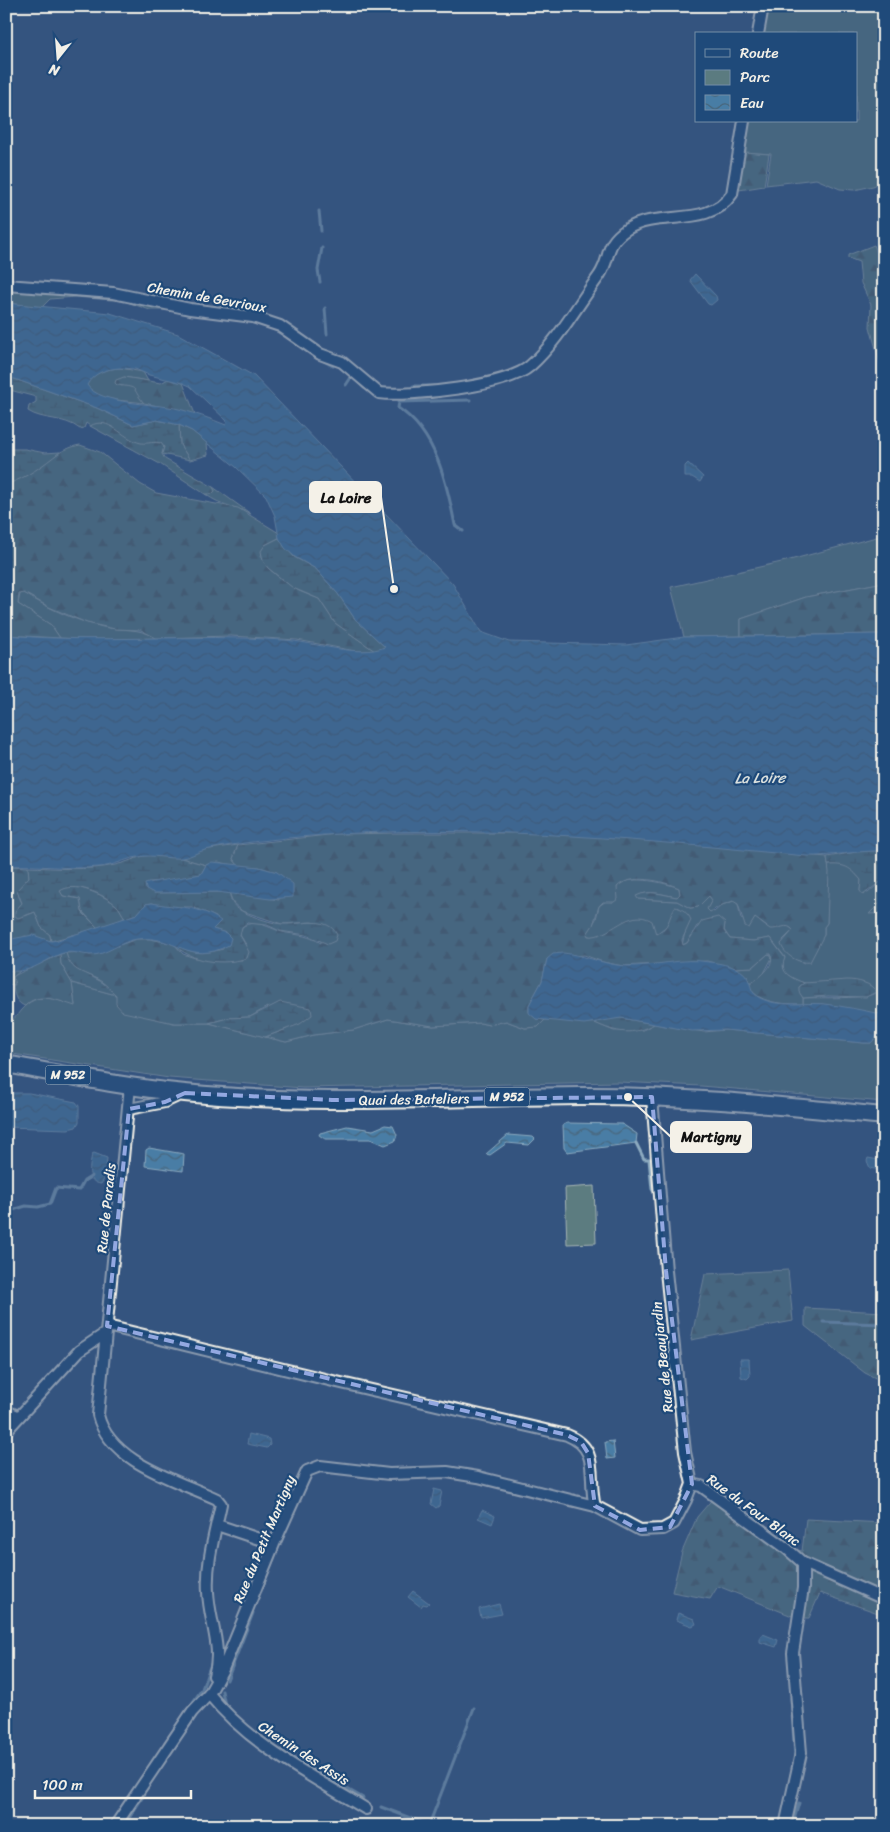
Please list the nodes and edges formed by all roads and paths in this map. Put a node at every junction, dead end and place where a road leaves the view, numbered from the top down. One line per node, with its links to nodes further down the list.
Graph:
1 (763, 6): 2 (street)
2 (758, 32)
3 (744, 122): 4 (street, Chemin de Gevrioux)
4 (6, 285)
5 (6, 1064): 6 (main road, Quai des Bateliers / M 952)
6 (130, 1086): 7 (main road, Quai des Bateliers / M 952); 9 (street, Rue de Paradis)
7 (186, 1093): 8 (main road, Quai des Bateliers / M 952); 9 (street)
8 (652, 1097): 10 (main road, Quai des Bateliers / M 952); 15 (street, Rue de Beaujardin)
9 (129, 1109): 11 (street, Rue de Paradis)
10 (884, 1116)
11 (106, 1329): 13 (street); 16 (street); 17 (street, Rue du Petit Martigny)
12 (6, 1411): 13 (street)
13 (18, 1416): 14 (street)
14 (6, 1432)
15 (692, 1484): 16 (street); 19 (street, Rue du Four Blanc)
16 (595, 1506): 18 (street, Rue du Petit Martigny)
17 (217, 1525): 18 (street); 21 (street, Rue du Petit Martigny)
18 (274, 1544): 21 (street, Rue du Petit Martigny)
19 (803, 1563): 20 (street); 24 (street, Rue du Four Blanc)
20 (884, 1599)
21 (209, 1694): 22 (street, Chemin des Assis); 23 (street)
22 (366, 1809)
23 (115, 1826)
24 (785, 1826)

